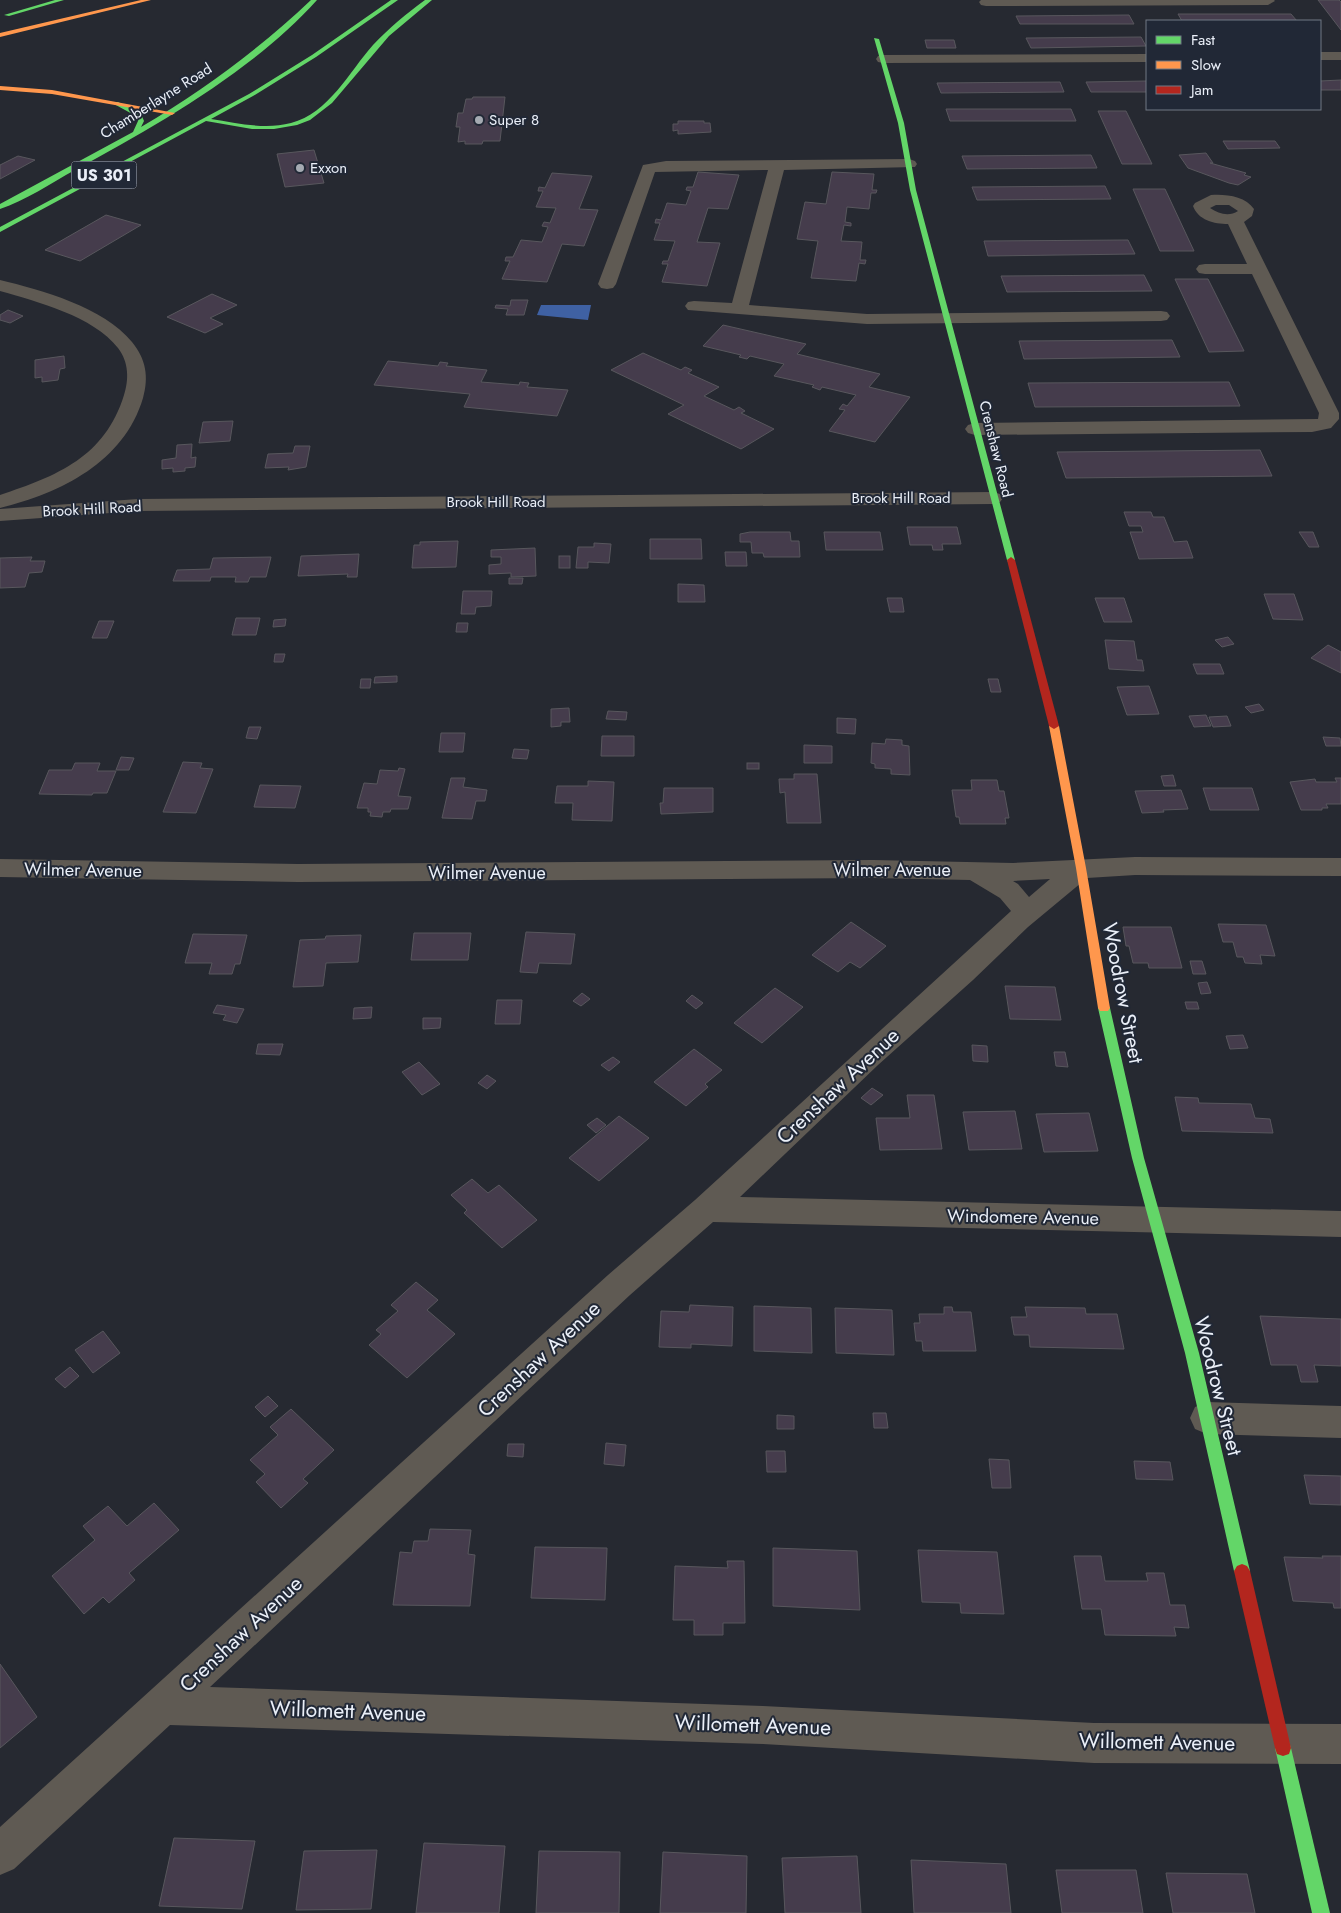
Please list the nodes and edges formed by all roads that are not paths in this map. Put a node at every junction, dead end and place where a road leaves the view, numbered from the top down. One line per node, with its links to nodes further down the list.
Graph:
1 (61, 0): 11 (main road)
2 (148, 0): 12 (main road)
3 (314, 0): 23 (main road, Chamberlayne Road / US 301)
4 (395, 0): 24 (main road, US 301)
5 (429, 0): 24 (main road)
6 (1268, 1): 9 (street)
7 (74, 2): 11 (main road)
8 (986, 2): 9 (street)
9 (1148, 2): 10 (street)
10 (1156, 15)
11 (0, 18)
12 (0, 35)
13 (876, 38): 17 (main road, Crenshaw Road)
14 (1321, 56): 15 (street)
15 (1341, 56)
16 (1146, 58): 17 (street)
17 (885, 65): 20 (street); 26 (main road, Crenshaw Road)
18 (1321, 68): 19 (street)
19 (1341, 68)
20 (1146, 69)
21 (0, 88): 22 (main road)
22 (112, 102): 23 (main road); 25 (main road)
23 (172, 113): 24 (main road); 25 (main road, Chamberlayne Road / US 301)
24 (208, 120): 30 (main road, US 301)
25 (135, 134): 28 (main road, Chamberlayne Road / US 301)
26 (909, 164): 27 (street); 38 (main road, Crenshaw Road)
27 (777, 165): 33 (street); 36 (street)
28 (0, 207)
29 (1234, 219): 32 (street)
30 (0, 230)
31 (1205, 269): 32 (street)
32 (1259, 269): 39 (street)
33 (607, 284)
34 (0, 285): 40 (street)
35 (694, 306): 36 (street)
36 (739, 309): 38 (street)
37 (1160, 316): 38 (street)
38 (947, 319): 39 (main road, Crenshaw Road)
39 (976, 428): 41 (main road, Crenshaw Road)
40 (89, 489): 41 (street, Brook Hill Road); 42 (street); 43 (street, Brook Hill Road)
41 (993, 498): 46 (main road, Crenshaw Road)
42 (0, 502)
43 (0, 514)
44 (1341, 867): 46 (street, Wilmer Avenue)
45 (0, 868): 47 (street, Wilmer Avenue)
46 (1081, 868): 47 (street, Wilmer Avenue); 48 (street, Crenshaw Avenue); 50 (main road, Woodrow Street)
47 (975, 871): 48 (street, Wilmer Avenue)
48 (1027, 913): 49 (street, Crenshaw Avenue)
49 (706, 1209): 50 (street, Windomere Avenue); 54 (street, Crenshaw Avenue)
50 (1155, 1220): 51 (street, Windomere Avenue); 52 (main road, Woodrow Street)
51 (1341, 1224)
52 (1207, 1418): 53 (street); 55 (main road, Woodrow Street)
53 (1341, 1422)
54 (164, 1705): 55 (street, Willomett Avenue); 57 (street, Crenshaw Avenue)
55 (1283, 1744): 56 (street, Willomett Avenue); 58 (main road, Woodrow Street)
56 (1341, 1744)
57 (0, 1855)
58 (1321, 1913)

